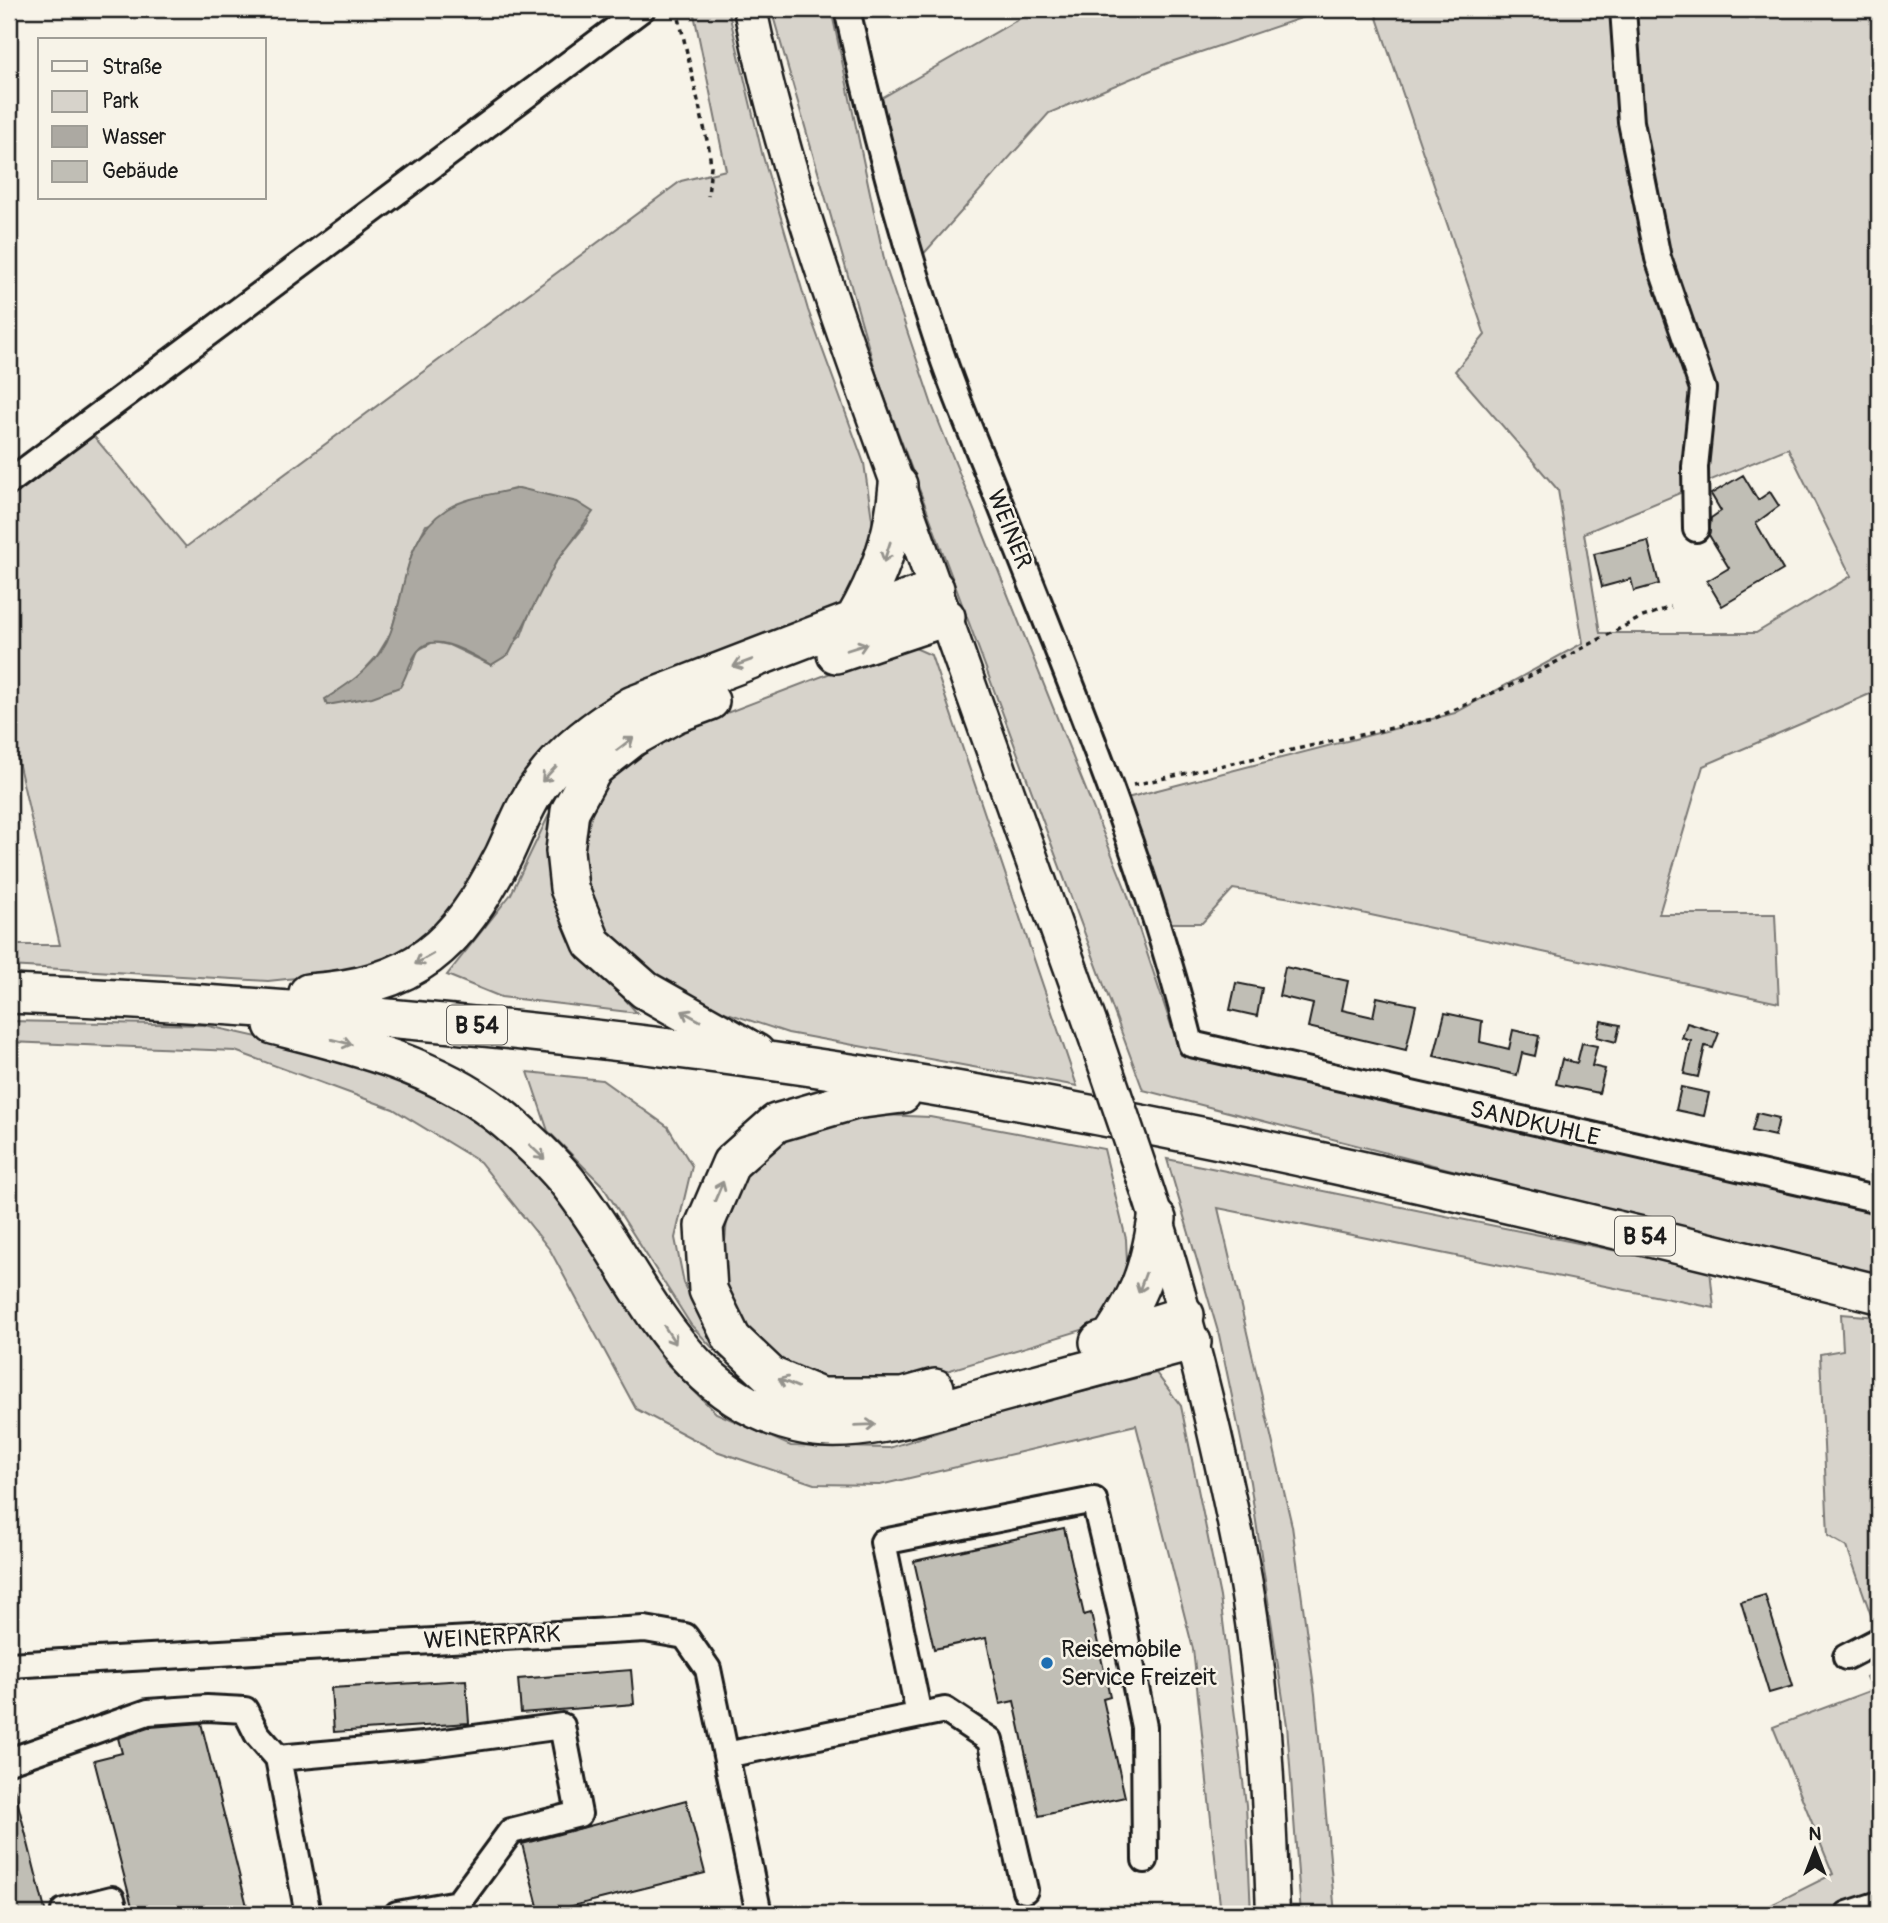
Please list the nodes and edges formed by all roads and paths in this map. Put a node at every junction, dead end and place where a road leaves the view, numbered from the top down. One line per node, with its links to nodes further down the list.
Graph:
1 (642, 9): 7 (street)
2 (677, 9): 6 (path)
3 (750, 9): 8 (main road)
4 (847, 9): 13 (street, WEINER)
5 (1623, 9): 9 (street)
6 (708, 195)
7 (9, 482)
8 (898, 485): 10 (main road); 12 (highway, one-way to 12)
9 (1696, 529)
10 (941, 603): 12 (highway); 17 (highway, one-way to 10); 20 (main road, bridge)
11 (1671, 607): 13 (path)
12 (853, 622): 15 (highway, one-way to 15)
13 (1110, 790): 16 (street, WEINER)
14 (9, 994): 15 (highway, B 54)
15 (181, 1001): 17 (highway, B 54); 22 (highway, one-way to 22)
16 (1191, 1044): 19 (street, SANDKUHLE)
17 (772, 1062): 18 (highway, B 54)
18 (943, 1089): 21 (highway, B 54); 23 (highway, one-way to 18)
19 (1879, 1200)
20 (1157, 1219): 22 (main road); 23 (highway, one-way to 23)
21 (1879, 1294)
22 (1188, 1329): 23 (highway); 40 (main road)
23 (1110, 1339)
24 (1879, 1640): 25 (street)
25 (1846, 1657)
26 (9, 1665): 28 (street, WEINERPARK)
27 (919, 1715): 28 (street); 31 (street); 32 (street)
28 (726, 1755): 39 (street, WEINERPARK)
29 (278, 1758): 30 (street); 34 (street); 37 (street)
30 (9, 1761)
31 (1144, 1860)
32 (1025, 1890)
33 (1879, 1904): 41 (street)
34 (455, 1909): 38 (street)
35 (65, 1914): 36 (street)
36 (116, 1914)
37 (308, 1914)
38 (397, 1914)
39 (759, 1914)
40 (1273, 1914)
41 (1848, 1914)

